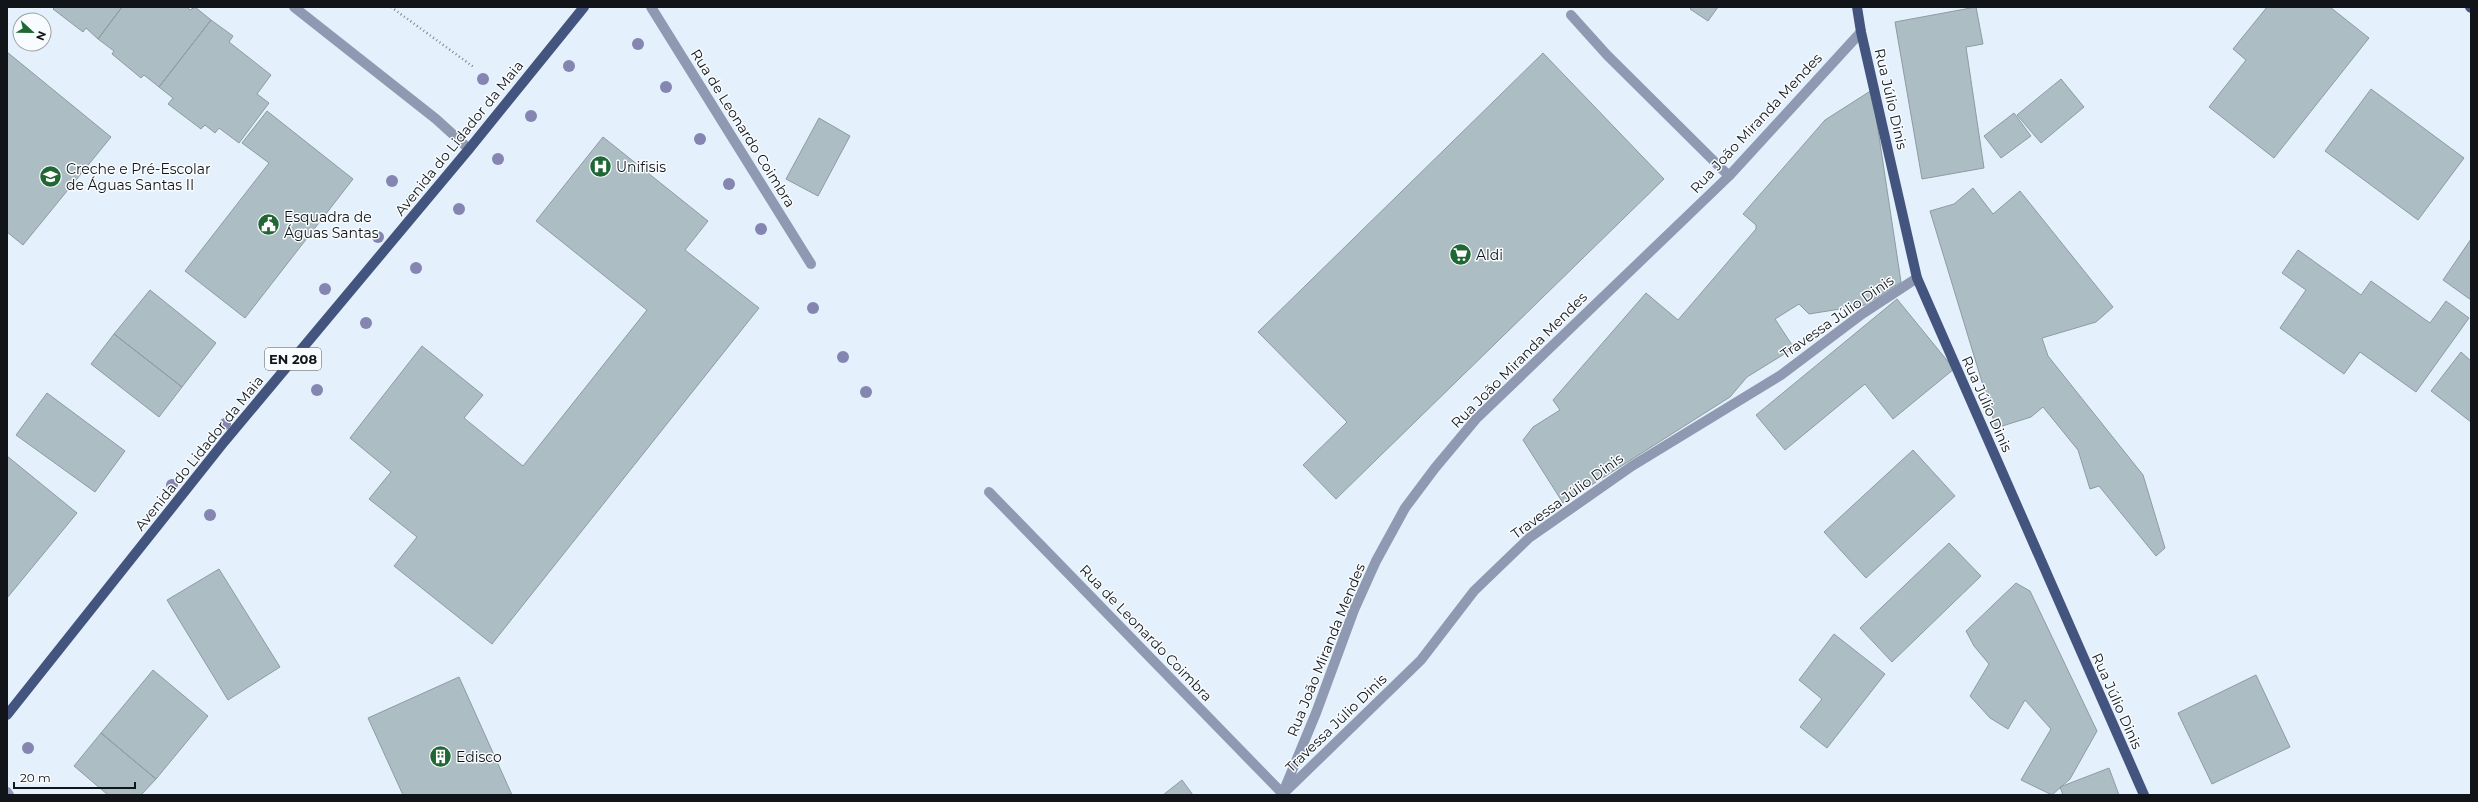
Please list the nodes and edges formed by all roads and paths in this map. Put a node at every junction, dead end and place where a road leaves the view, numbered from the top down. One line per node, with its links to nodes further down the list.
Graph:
1 (294, 7): 9 (street)
2 (391, 7): 8 (path)
3 (584, 7): 9 (main road, Avenida do Lidador da Maia / EN 208)
4 (651, 7): 11 (street, Rua de Leonardo Coimbra)
5 (1857, 7): 7 (main road, Rua Júlio Dinis)
6 (1571, 16): 10 (street)
7 (1861, 32): 10 (street, Rua João Miranda Mendes); 12 (main road, Rua Júlio Dinis)
8 (475, 68)
9 (469, 149): 14 (main road, Avenida do Lidador da Maia / EN 208)
10 (1729, 176): 17 (street, Rua João Miranda Mendes)
11 (810, 264)
12 (1918, 278): 17 (street, Travessa Júlio Dinis); 18 (main road, Rua Júlio Dinis)
13 (989, 492): 17 (street, Rua de Leonardo Coimbra)
14 (7, 715)
15 (7, 792): 16 (street)
16 (9, 795)
17 (1282, 795)
18 (2144, 795)

